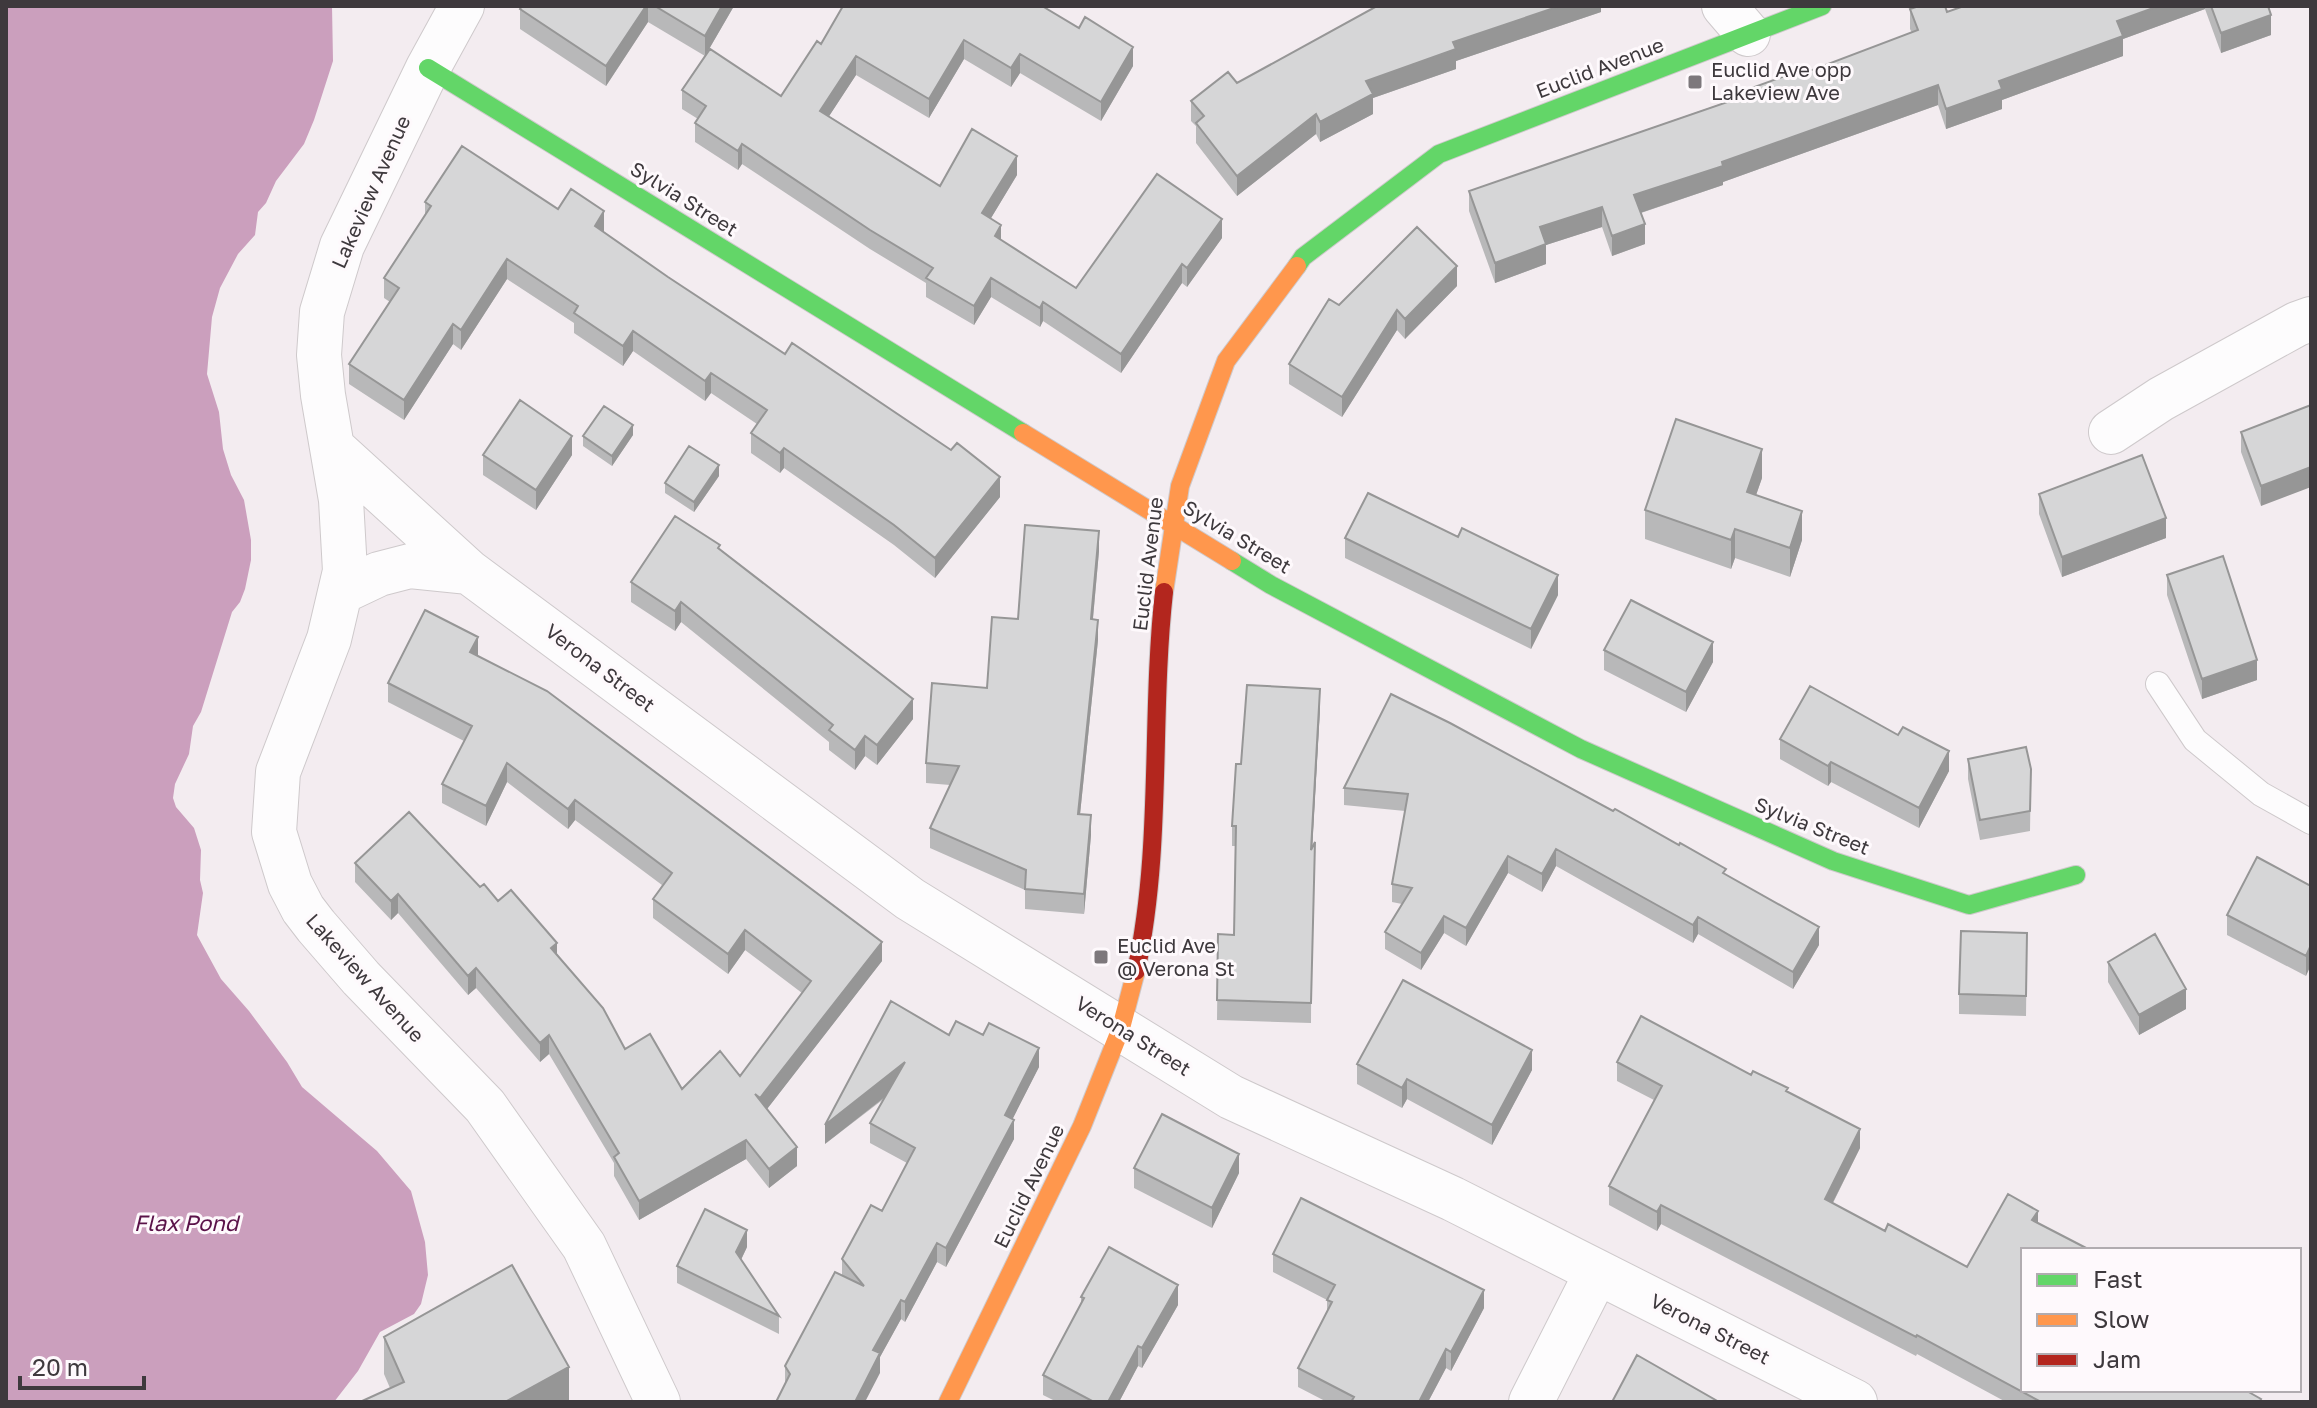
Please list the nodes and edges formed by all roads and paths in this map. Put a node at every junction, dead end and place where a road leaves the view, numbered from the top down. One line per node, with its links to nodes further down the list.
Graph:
1 (462, 6): 4 (street, Lakeview Avenue)
2 (1822, 6): 3 (street, Euclid Avenue)
3 (1736, 20): 8 (street, Euclid Avenue)
4 (428, 68): 7 (street, Lakeview Avenue); 8 (street, Sylvia Street)
5 (2311, 319): 6 (street)
6 (2111, 432)
7 (334, 449): 9 (street, Verona Street); 10 (street, Lakeview Avenue)
8 (1174, 525): 13 (street, Sylvia Street); 14 (street, Euclid Avenue)
9 (469, 572): 10 (street); 14 (street, Verona Street)
10 (341, 592): 16 (street, Lakeview Avenue)
11 (2158, 684): 12 (lane)
12 (2311, 822)
13 (2076, 875)
14 (1121, 1028): 15 (street, Verona Street); 17 (street, Euclid Avenue)
15 (1597, 1272): 18 (street); 19 (street, Verona Street)
16 (658, 1402)
17 (948, 1402)
18 (1531, 1402)
19 (1855, 1402)

